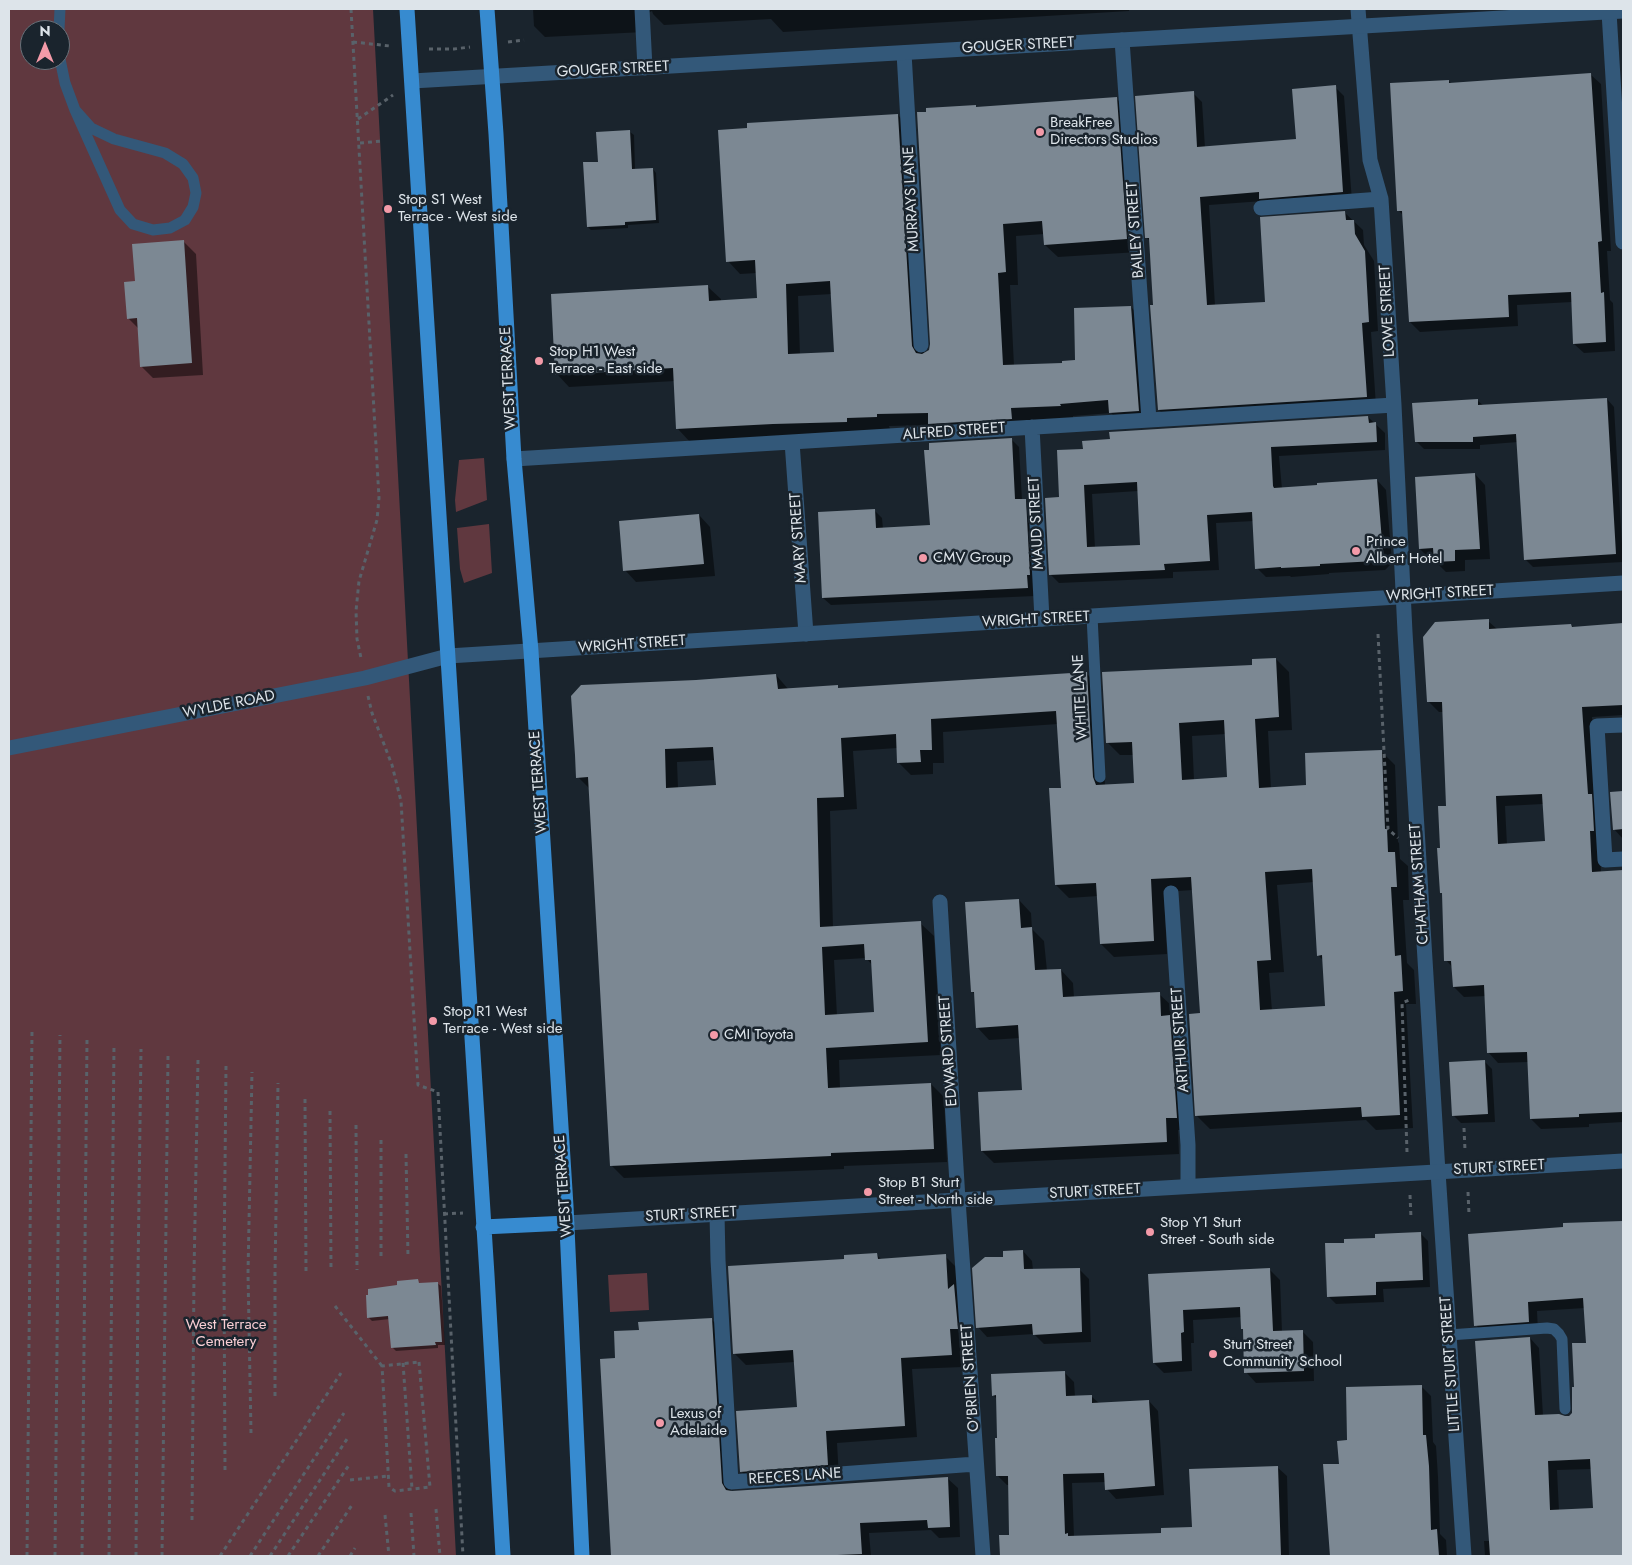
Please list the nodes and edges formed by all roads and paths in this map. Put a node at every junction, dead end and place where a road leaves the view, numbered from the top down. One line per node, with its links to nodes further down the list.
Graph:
1 (351, 9): 10 (path)
2 (407, 9): 12 (main road)
3 (486, 9): 11 (main road, WEST TERRACE)
4 (642, 9): 14 (street)
5 (1358, 9): 7 (street, LOWE STREET)
6 (1616, 12): 7 (street, GOUGER STREET); 24 (street)
7 (1359, 27): 9 (street, GOUGER STREET); 22 (street, LOWE STREET)
8 (524, 40): 11 (path)
9 (1122, 40): 13 (street, GOUGER STREET); 27 (street, BAILEY STREET)
10 (353, 42): 12 (path); 19 (path)
11 (488, 44): 12 (path); 16 (main road, WEST TERRACE)
12 (410, 48): 17 (main road)
13 (904, 53): 14 (street, GOUGER STREET); 25 (street, MURRAYS LANE)
14 (645, 68): 16 (street, GOUGER STREET)
15 (62, 70): 18 (lane)
16 (491, 77): 17 (street, GOUGER STREET); 30 (main road, WEST TERRACE)
17 (412, 81): 19 (path); 38 (main road)
18 (75, 110): 18 (lane)
19 (358, 119): 21 (path)
20 (382, 141): 21 (path)
21 (360, 143): 39 (path)
22 (1382, 199): 23 (street); 26 (street, LOWE STREET)
23 (1260, 208)
24 (1623, 242)
25 (921, 345)
26 (1394, 405): 27 (street, ALFRED STREET); 32 (street, LOWE STREET)
27 (1149, 420): 28 (street, ALFRED STREET)
28 (1032, 427): 29 (street, ALFRED STREET); 34 (street, MAUD STREET)
29 (792, 442): 30 (street, ALFRED STREET); 35 (street, MARY STREET)
30 (514, 459): 37 (main road, WEST TERRACE)
31 (1623, 583): 32 (street, WRIGHT STREET)
32 (1403, 596): 33 (street, WRIGHT STREET); 67 (street, CHATHAM STREET)
33 (1092, 616): 34 (street, WRIGHT STREET); 42 (lane, WHITE LANE)
34 (1042, 619): 35 (street, WRIGHT STREET)
35 (806, 634): 37 (street, WRIGHT STREET)
36 (1378, 634): 43 (path)
37 (531, 651): 38 (street, WRIGHT STREET); 75 (main road, WEST TERRACE)
38 (448, 656): 39 (street, WYLDE ROAD); 76 (main road)
39 (364, 678): 41 (street, WYLDE ROAD); 119 (path)
40 (1623, 725): 44 (street)
41 (9, 748)
42 (1100, 776)
43 (1404, 842)
44 (1623, 859)
45 (1171, 893): 68 (street, ARTHUR STREET)
46 (940, 902): 71 (street, EDWARD STREET)
47 (1411, 999): 64 (path)
48 (32, 1031): 104 (path)
49 (60, 1035): 105 (path)
50 (86, 1040): 106 (path)
51 (114, 1045): 107 (path)
52 (141, 1049): 108 (path)
53 (168, 1055): 109 (path)
54 (198, 1060): 102 (path)
55 (226, 1065): 94 (path)
56 (252, 1072): 90 (path)
57 (278, 1083): 87 (path)
58 (305, 1099): 81 (path)
59 (330, 1111): 80 (path)
60 (356, 1125): 79 (path)
61 (1464, 1128): 63 (path)
62 (381, 1140): 78 (path)
63 (1465, 1150)
64 (1408, 1152)
65 (406, 1154): 77 (path)
66 (1623, 1161): 67 (street, STURT STREET)
67 (1438, 1172): 68 (street, STURT STREET); 83 (street, LITTLE STURT STREET)
68 (1188, 1186): 71 (street, STURT STREET)
69 (1468, 1192): 73 (path)
70 (1410, 1195): 74 (path)
71 (958, 1200): 72 (street, STURT STREET); 92 (street, O'BRIEN STREET)
72 (717, 1214): 75 (street, STURT STREET); 92 (street, REECES LANE)
73 (1469, 1214)
74 (1411, 1218)
75 (567, 1223): 76 (main road); 121 (main road, WEST TERRACE)
76 (484, 1227): 120 (main road)
77 (408, 1257)
78 (382, 1259)
79 (357, 1270)
80 (331, 1271)
81 (306, 1272)
82 (336, 1306): 85 (path)
83 (1449, 1335): 88 (lane); 123 (street, LITTLE STURT STREET)
84 (403, 1363): 85 (path); 97 (path); 97 (path)
85 (382, 1366): 95 (path)
86 (341, 1373): 110 (path)
87 (275, 1396)
88 (1565, 1409)
89 (344, 1413): 111 (path)
90 (251, 1432)
91 (347, 1440): 112 (path)
92 (976, 1464): 122 (street, O'BRIEN STREET)
93 (349, 1465): 113 (path)
94 (225, 1470)
95 (388, 1476): 96 (path); 97 (path)
96 (350, 1480)
97 (412, 1489)
98 (352, 1505): 114 (path)
99 (436, 1509): 118 (path)
100 (411, 1513): 117 (path)
101 (386, 1515): 116 (path)
102 (192, 1520)
103 (355, 1548): 115 (path)
104 (27, 1556)
105 (55, 1556)
106 (82, 1556)
107 (109, 1556)
108 (136, 1556)
109 (162, 1556)
110 (220, 1556)
111 (250, 1556)
112 (270, 1556)
113 (288, 1556)
114 (318, 1556)
115 (350, 1556)
116 (389, 1556)
117 (414, 1556)
118 (440, 1556)
119 (463, 1556)
120 (503, 1556)
121 (582, 1556)
122 (982, 1556)
123 (1464, 1556)

